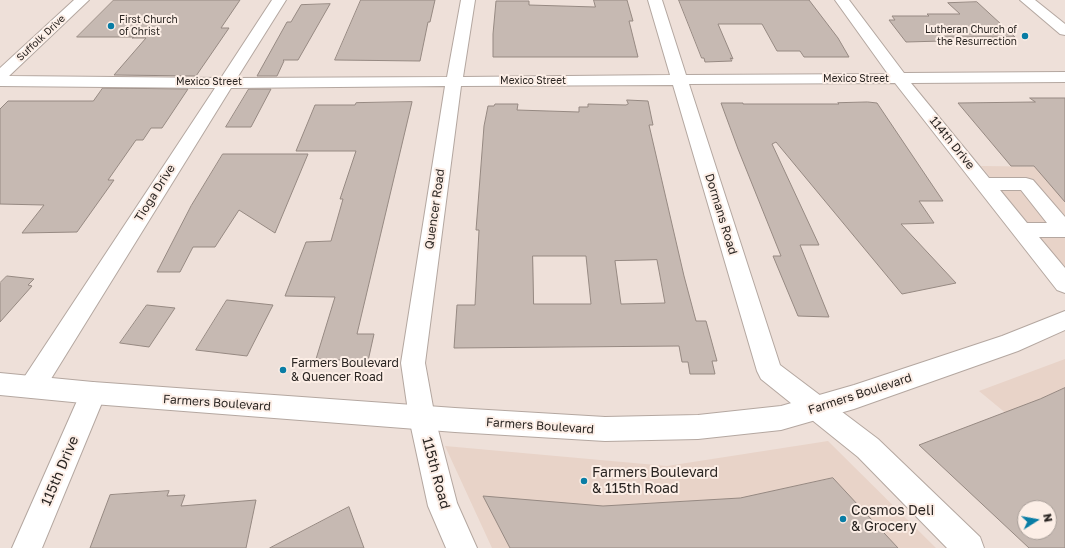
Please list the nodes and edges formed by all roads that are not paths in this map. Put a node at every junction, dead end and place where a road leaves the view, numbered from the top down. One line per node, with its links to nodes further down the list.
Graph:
1 (82, 0): 8 (street, Suffolk Drive)
2 (279, 0): 14 (street, Tioga Drive)
3 (468, 0): 13 (street, Quencer Road)
4 (655, 0): 11 (street, Dormans Road)
5 (842, 0): 10 (street, 114th Drive)
6 (1027, 0): 7 (street)
7 (1065, 31)
8 (0, 76)
9 (1065, 77): 10 (street, Mexico Street)
10 (899, 78): 11 (street, Mexico Street); 15 (street, 114th Drive)
11 (679, 80): 13 (street, Mexico Street); 22 (street, Dormans Road)
12 (0, 81): 14 (street, Mexico Street)
13 (454, 81): 14 (street, Mexico Street); 23 (street, Quencer Road)
14 (225, 83): 20 (street, Tioga Drive)
15 (984, 184): 16 (street, 114th Drive); 16 (street)
16 (1021, 230): 17 (street, 114th Drive)
17 (1065, 284)
18 (1065, 320): 22 (street, Farmers Boulevard)
19 (0, 384): 20 (street, Farmers Boulevard)
20 (32, 387): 21 (street, Farmers Boulevard)
21 (93, 393): 23 (street, Farmers Boulevard); 24 (street, 115th Drive)
22 (816, 408): 23 (street, Farmers Boulevard); 26 (street, Dormans Road)
23 (422, 418): 25 (street, 115th Road)
24 (27, 548)
25 (462, 548)
26 (969, 548)

